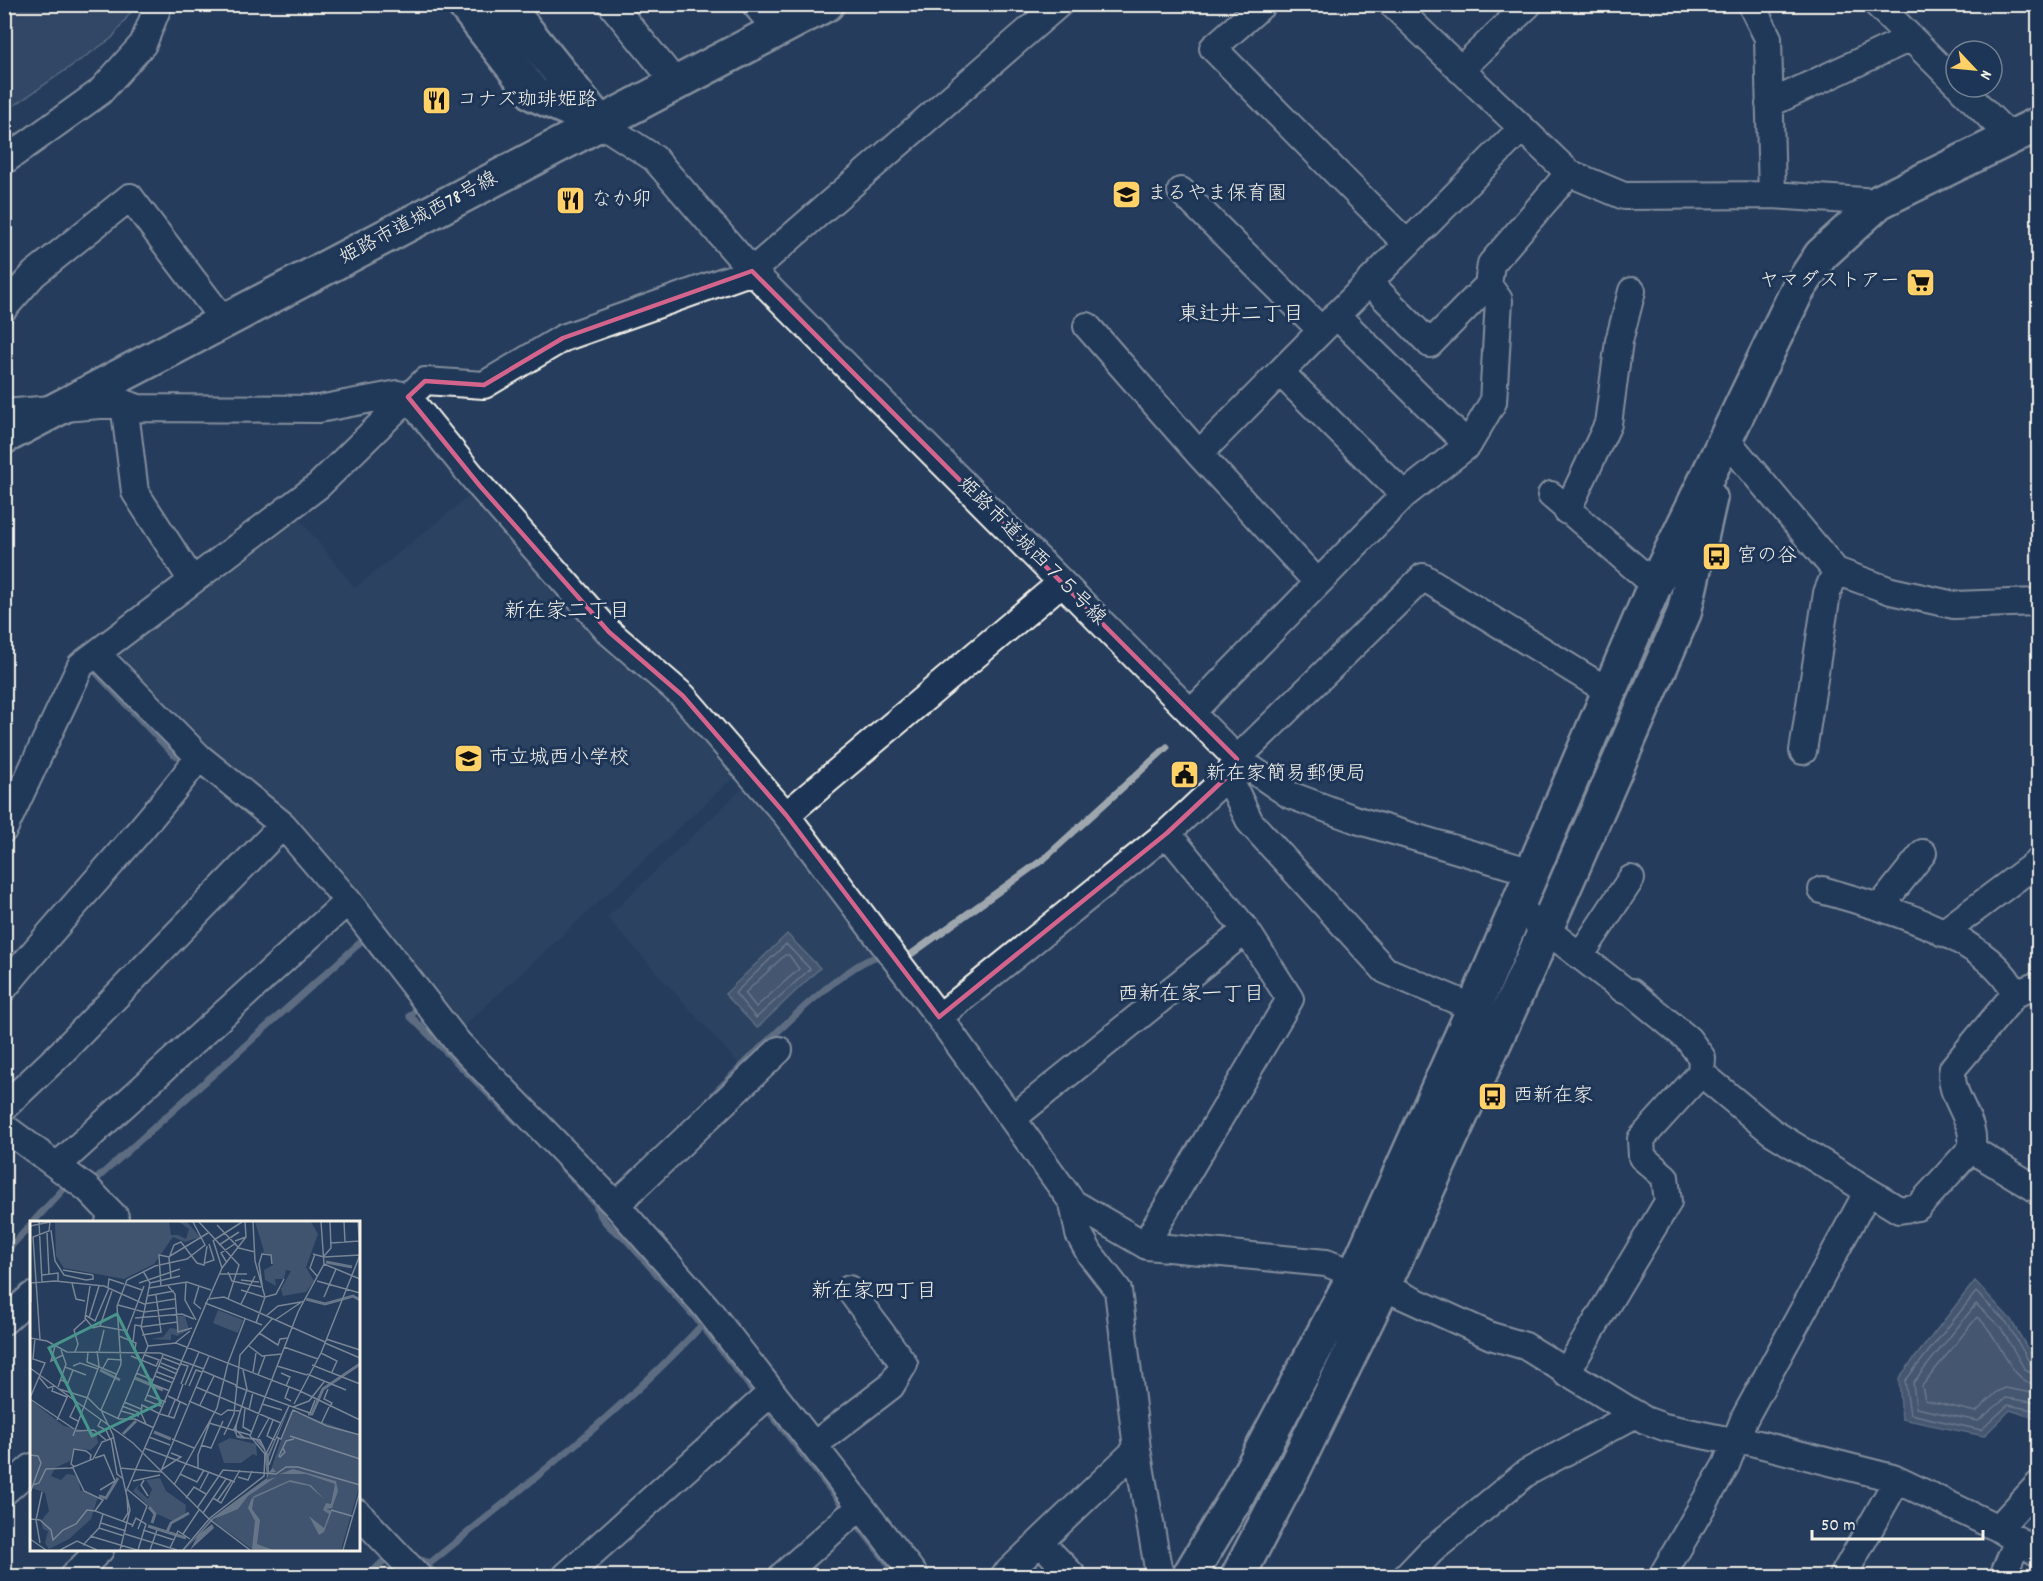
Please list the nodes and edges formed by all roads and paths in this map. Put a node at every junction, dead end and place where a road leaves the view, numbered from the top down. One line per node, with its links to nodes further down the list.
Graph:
1 (159, 4): 23 (street)
2 (464, 4): 20 (street)
3 (505, 4): 20 (street)
4 (611, 4): 17 (street)
5 (755, 4): 13 (street)
6 (827, 4): 13 (street, 姫路市道城西78号線)
7 (1059, 4): 29 (street)
8 (1263, 4): 28 (street)
9 (1392, 4): 15 (street)
10 (1529, 4): 15 (street)
11 (1751, 4): 19 (street)
12 (1877, 4): 14 (street)
13 (776, 29): 17 (street, 姫路市道城西78号線)
14 (1910, 38): 16 (street); 19 (street)
15 (1460, 70): 21 (street)
16 (1944, 71)
17 (676, 83): 20 (street, 姫路市道城西78号線)
18 (1978, 99): 22 (street)
19 (1769, 104): 26 (street)
20 (600, 123): 29 (street, 姫路市道城西７５号線); 34 (street, 姫路市道城西78号線)
21 (1521, 129): 24 (street); 28 (street)
22 (2025, 131): 27 (street)
23 (4, 161)
24 (1569, 173): 26 (street); 31 (street)
25 (1181, 191): 35 (street)
26 (1772, 195): 27 (street)
27 (1879, 202): 43 (street)
28 (1407, 244): 30 (street)
29 (752, 271): 38 (street); 49 (street, 姫路市道城西７５号線)
30 (1369, 282): 31 (street); 35 (street)
31 (1488, 285): 44 (street)
32 (1632, 291): 51 (street)
33 (4, 308): 34 (street)
34 (224, 321): 40 (street, 姫路市道城西78号線)
35 (1329, 322): 37 (street); 44 (street)
36 (1087, 326): 45 (street)
37 (1280, 372): 45 (street); 46 (street)
38 (411, 400): 39 (street); 48 (street); 59 (street)
39 (124, 403): 40 (street); 48 (street)
40 (62, 408): 41 (street, 姫路市道城西78号線); 42 (street)
41 (4, 413)
42 (4, 437)
43 (1725, 438): 47 (street); 51 (street); 71 (street)
44 (1468, 445): 46 (street)
45 (1199, 454): 50 (street)
46 (1404, 495): 50 (street)
47 (1836, 571): 52 (street); 56 (street)
48 (191, 579): 53 (street)
49 (1061, 582): 55 (street, 姫路市道城西７５号線); 59 (street)
50 (1317, 582): 55 (street)
51 (1655, 585): 54 (street)
52 (2038, 602)
53 (97, 654): 57 (street); 61 (street)
54 (1608, 691): 58 (street); 65 (street)
55 (1191, 713): 58 (street, 姫路市道城西７５号線)
56 (1803, 751)
57 (199, 757): 60 (street); 75 (street)
58 (1232, 768): 62 (street); 65 (street, 姫路市道城西７５号線); 77 (street)
59 (786, 815): 78 (street)
60 (283, 825): 68 (street); 81 (street)
61 (4, 829)
62 (1167, 833): 72 (street); 78 (street)
63 (1923, 853): 70 (street)
64 (2038, 862): 73 (street)
65 (1532, 872): 69 (street)
66 (1631, 879): 74 (street)
67 (1822, 891): 70 (street)
68 (348, 901): 85 (street); 89 (street)
69 (1517, 907): 71 (street); 77 (street)
70 (1880, 907): 73 (street)
71 (1546, 929): 74 (street); 92 (street)
72 (1246, 930): 82 (street); 91 (street)
73 (1943, 933): 76 (street)
74 (1580, 956): 80 (street)
75 (4, 988)
76 (2027, 990): 84 (street)
77 (1474, 1008): 92 (street)
78 (939, 1017): 82 (street)
79 (779, 1050): 89 (street)
80 (1696, 1077): 87 (street); 96 (street)
81 (4, 1107)
82 (1013, 1118): 88 (street)
83 (4, 1127): 85 (street)
84 (1971, 1149): 86 (street); 87 (street)
85 (66, 1170): 90 (street)
86 (2038, 1190)
87 (1863, 1200): 99 (street)
88 (1073, 1203): 91 (street); 101 (street)
89 (616, 1205): 97 (street)
90 (110, 1221)
91 (1147, 1246): 92 (street)
92 (1369, 1280): 96 (street); 119 (street); 120 (street)
93 (849, 1289): 100 (street)
94 (30, 1298): 95 (street)
95 (4, 1321)
96 (1570, 1367): 98 (street)
97 (772, 1392): 100 (street); 113 (street)
98 (1636, 1414): 99 (street); 121 (street)
99 (1740, 1431): 103 (street); 122 (street)
100 (814, 1445): 106 (street)
101 (1133, 1453): 109 (street); 118 (street)
102 (30, 1469): 105 (street)
103 (1898, 1480): 108 (street); 123 (street)
104 (2038, 1485): 108 (street)
105 (4, 1492)
106 (862, 1508): 114 (street); 115 (street)
107 (360, 1514): 112 (street)
108 (2018, 1540): 124 (street)
109 (1040, 1542): 116 (street); 117 (street)
110 (99, 1551): 111 (street)
111 (73, 1576)
112 (418, 1576)
113 (566, 1576)
114 (782, 1576)
115 (915, 1576)
116 (1004, 1576)
117 (1073, 1576)
118 (1163, 1576)
119 (1189, 1576)
120 (1238, 1576)
121 (1407, 1576)
122 (1662, 1576)
123 (1842, 1576)
124 (2003, 1576)

